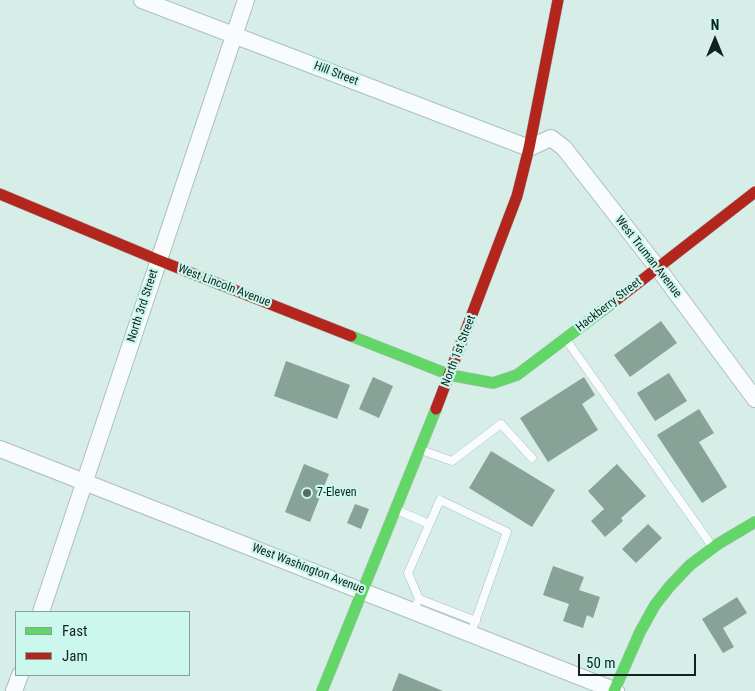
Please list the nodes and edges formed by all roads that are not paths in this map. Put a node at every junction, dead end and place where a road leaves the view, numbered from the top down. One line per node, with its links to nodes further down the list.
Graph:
1 (142, 0): 4 (street, Hill Street)
2 (246, 0): 4 (street, North 3rd Street)
3 (558, 0): 5 (main road, North 1st Street)
4 (234, 35): 5 (street, Hill Street); 8 (street, North 3rd Street)
5 (530, 148): 9 (street, West Truman Avenue); 11 (main road, North 1st Street)
6 (755, 192): 9 (main road, Hackberry Street)
7 (0, 194): 8 (main road, West Lincoln Avenue)
8 (158, 260): 11 (main road, West Lincoln Avenue); 16 (street, North 3rd Street)
9 (658, 267): 10 (main road, Hackberry Street); 12 (street, West Truman Avenue)
10 (566, 339): 11 (main road, Hackberry Street); 20 (lane)
11 (450, 375): 14 (main road, North 1st Street)
12 (755, 399)
13 (0, 449): 16 (street, West Washington Avenue)
14 (420, 449): 15 (lane); 17 (main road, North 1st Street)
15 (532, 458)
16 (85, 482): 21 (street, West Washington Avenue); 23 (street, North 3rd Street)
17 (395, 509): 19 (lane); 21 (main road, North 1st Street)
18 (755, 522): 20 (main road)
19 (430, 524): 22 (lane); 24 (lane)
20 (714, 548): 28 (main road)
21 (362, 590): 22 (street, West Washington Avenue); 27 (main road, North 1st Street)
22 (416, 605): 24 (street, West Washington Avenue)
23 (41, 611)
24 (473, 627): 28 (street, West Washington Avenue)
25 (20, 676): 26 (street)
26 (14, 691)
27 (322, 691)
28 (615, 691)

